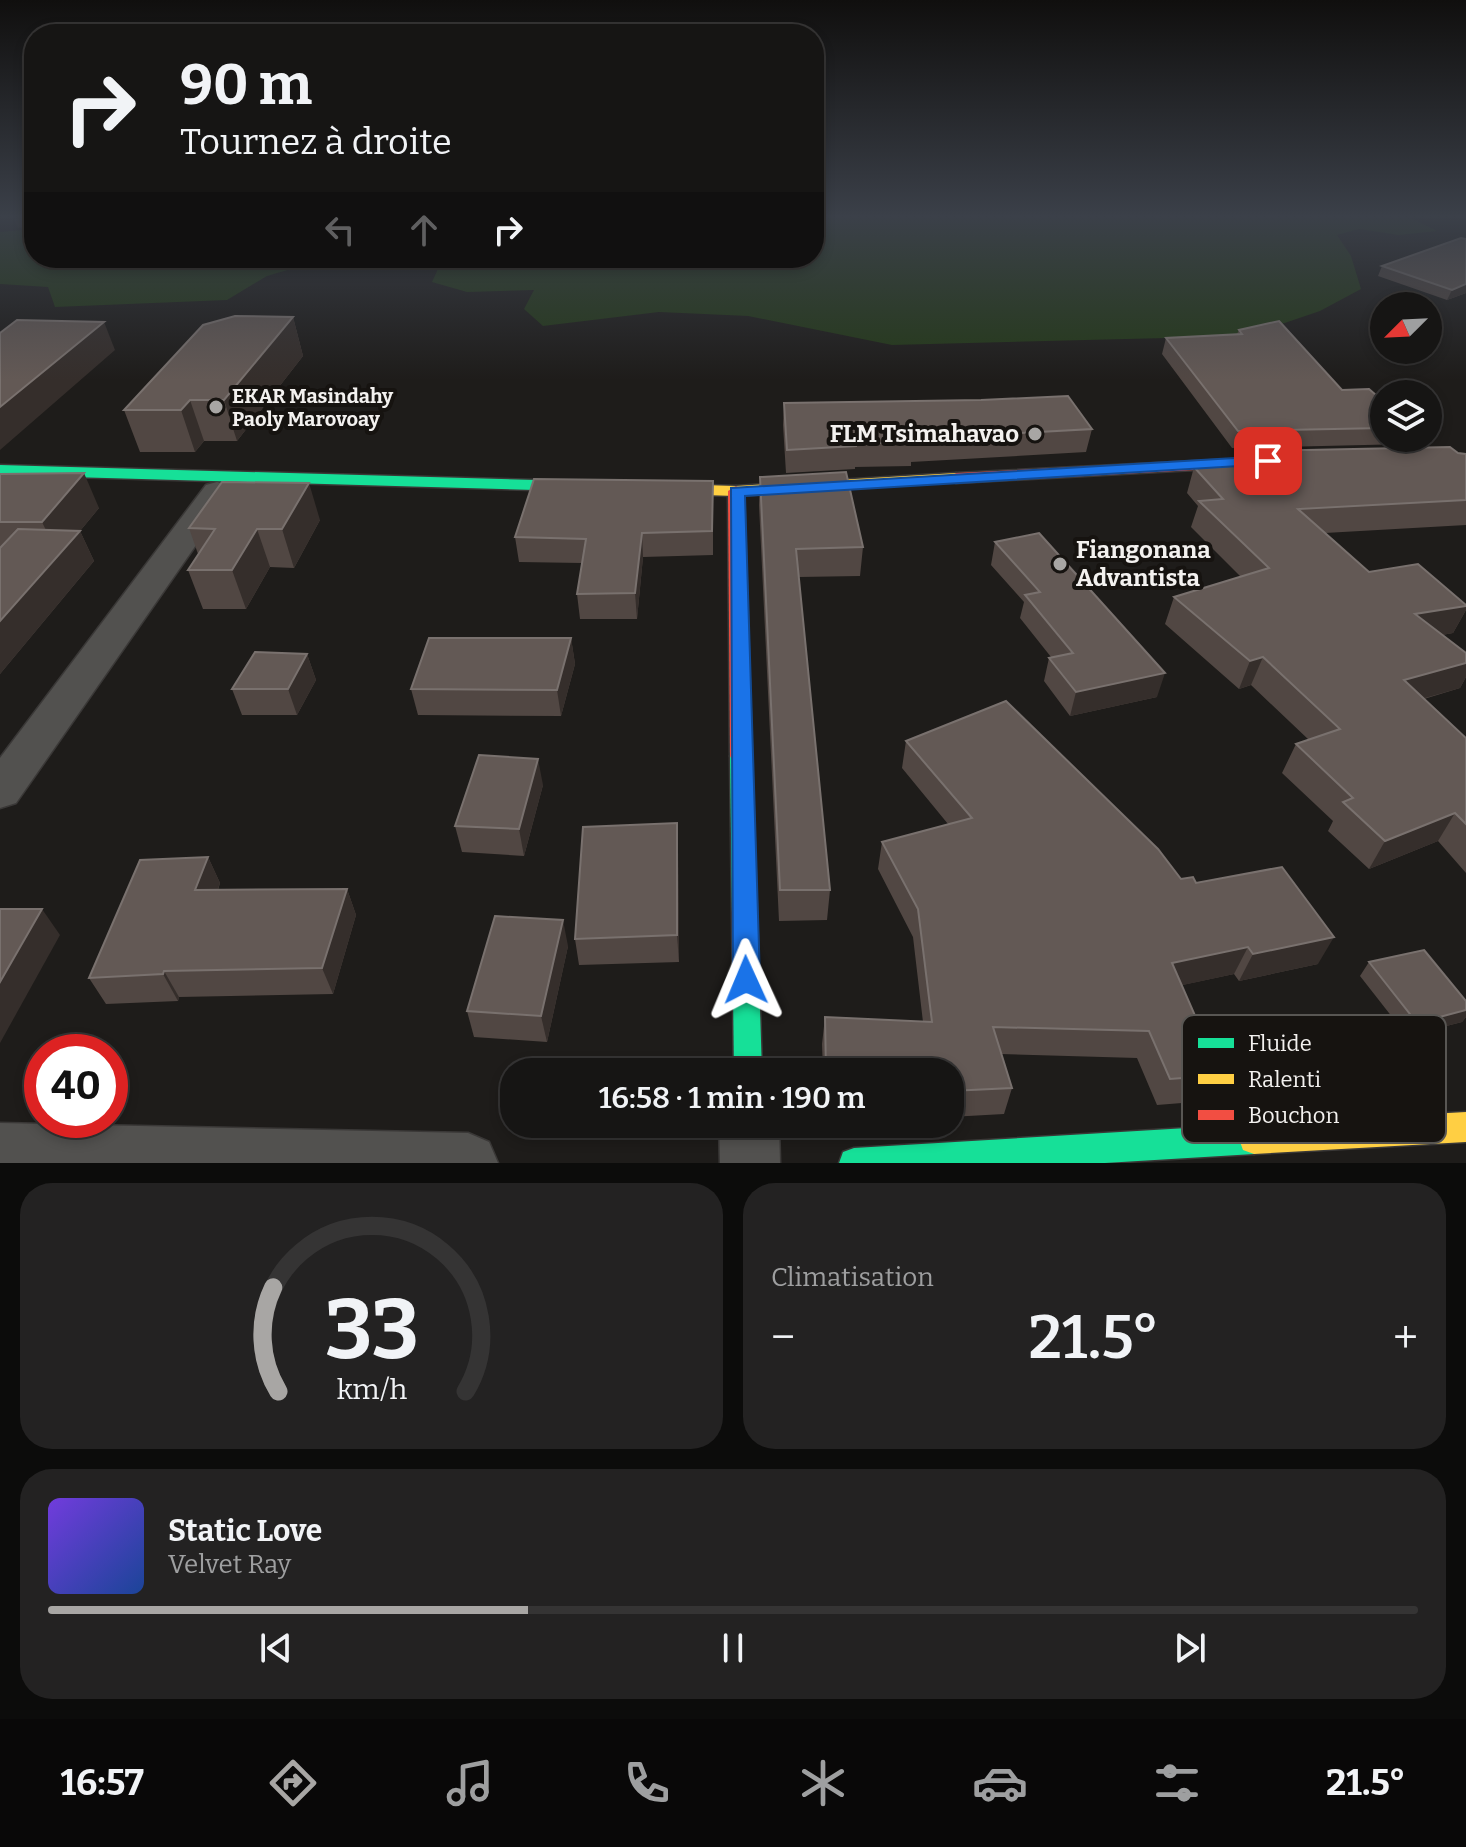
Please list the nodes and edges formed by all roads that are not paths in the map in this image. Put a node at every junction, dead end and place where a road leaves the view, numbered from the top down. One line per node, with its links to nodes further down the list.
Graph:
1 (1330, 459): 4 (street)
2 (0, 470): 3 (street)
3 (229, 475): 4 (street); 5 (street)
4 (736, 491): 6 (street)
5 (0, 791)
6 (748, 1058)
7 (1466, 1127): 8 (street)
8 (1446, 1128)
9 (749, 1138): 13 (street)
10 (1194, 1143): 14 (street)
11 (0, 1153): 12 (street)
12 (468, 1163)
13 (750, 1163)
14 (854, 1163)

